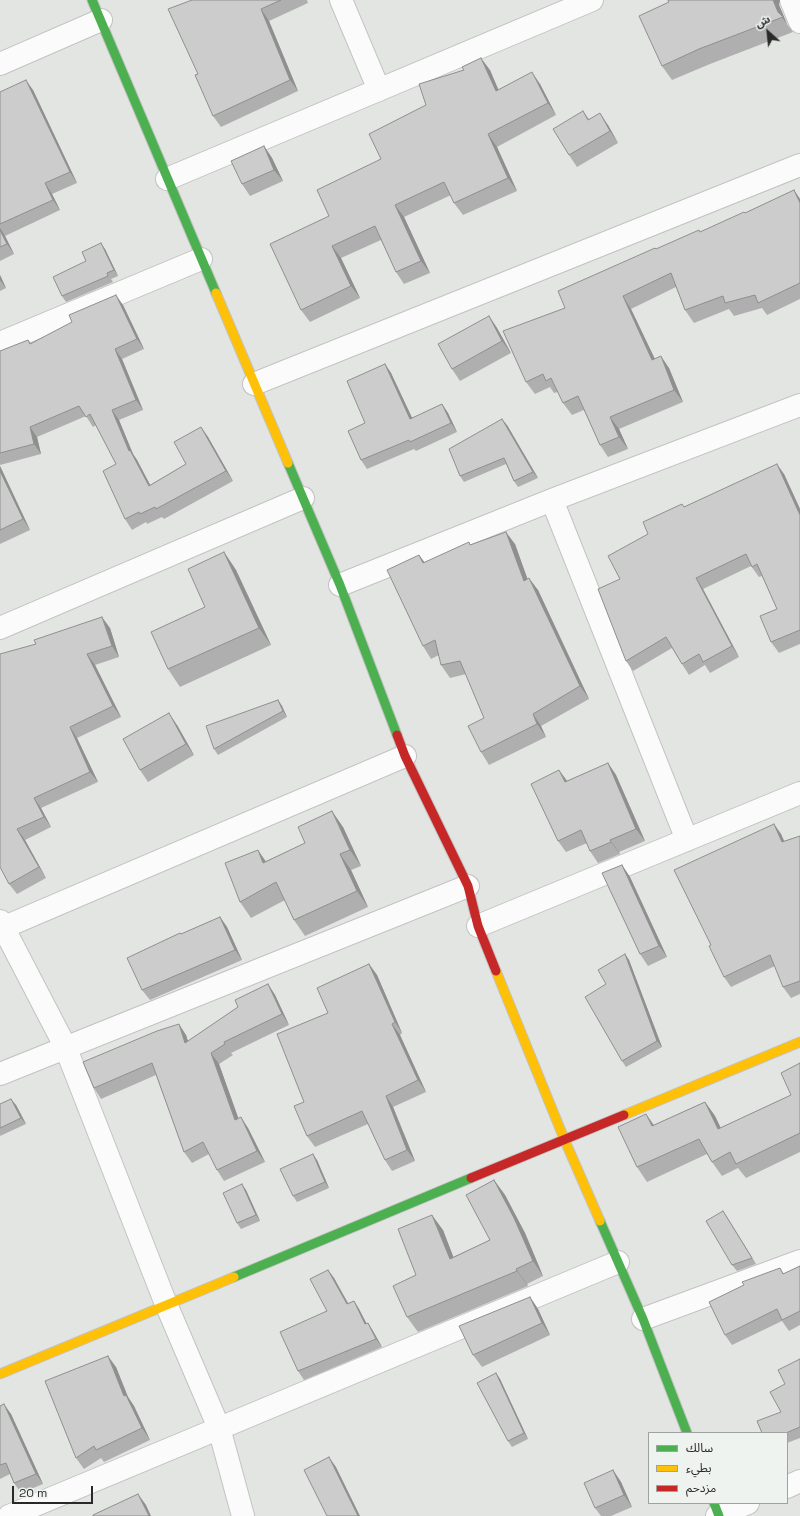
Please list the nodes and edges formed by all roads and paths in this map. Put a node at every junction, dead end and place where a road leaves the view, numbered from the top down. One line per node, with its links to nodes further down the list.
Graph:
1 (92, 0): 5 (street)
2 (341, 0): 8 (street)
3 (592, 0): 8 (street)
4 (791, 0): 6 (street)
5 (101, 20): 7 (street); 10 (street)
6 (800, 22)
7 (0, 64)
8 (379, 90): 10 (street)
9 (800, 165): 13 (street)
10 (167, 179): 11 (street)
11 (201, 259): 12 (street); 13 (street)
12 (0, 343)
13 (254, 384): 15 (street)
14 (798, 412): 16 (street)
15 (303, 498): 17 (street); 18 (street)
16 (552, 500): 17 (street); 21 (street)
17 (340, 585): 19 (street)
18 (0, 628)
19 (405, 756): 22 (street); 23 (street)
20 (800, 793): 21 (street)
21 (687, 840): 24 (street)
22 (468, 886): 24 (street); 26 (street)
23 (1, 926): 26 (street)
24 (478, 926): 28 (street)
25 (800, 1042): 28 (street)
26 (65, 1046): 27 (street); 31 (street)
27 (0, 1074)
28 (565, 1141): 30 (street); 31 (street)
29 (800, 1261): 32 (street)
30 (618, 1262): 32 (street); 34 (street)
31 (166, 1304): 33 (street); 34 (street)
32 (643, 1319): 35 (street)
33 (0, 1374)
34 (219, 1428): 40 (street); 41 (street)
35 (687, 1432)
36 (800, 1481): 37 (street)
37 (788, 1487)
38 (745, 1504): 39 (street)
39 (717, 1513)
40 (9, 1516)
41 (243, 1516)

